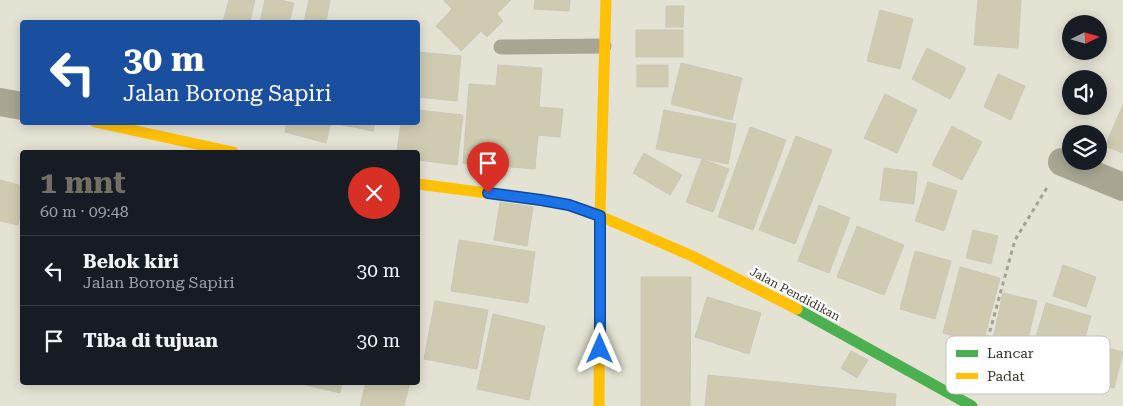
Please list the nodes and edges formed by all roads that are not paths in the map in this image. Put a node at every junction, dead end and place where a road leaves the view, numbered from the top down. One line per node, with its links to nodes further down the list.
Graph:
1 (606, 0): 2 (street)
2 (604, 46): 3 (lane); 11 (street)
3 (501, 47)
4 (0, 102): 5 (street)
5 (20, 106)
6 (109, 125): 7 (street)
7 (225, 150)
8 (1082, 170): 10 (street)
9 (420, 184): 11 (street, Jalan Pendidikan)
10 (1123, 187)
11 (600, 216): 12 (street, Jalan Pendidikan); 15 (street)
12 (946, 392)
13 (950, 394): 14 (street, Jalan Pendidikan)
14 (970, 405)
15 (599, 406)

